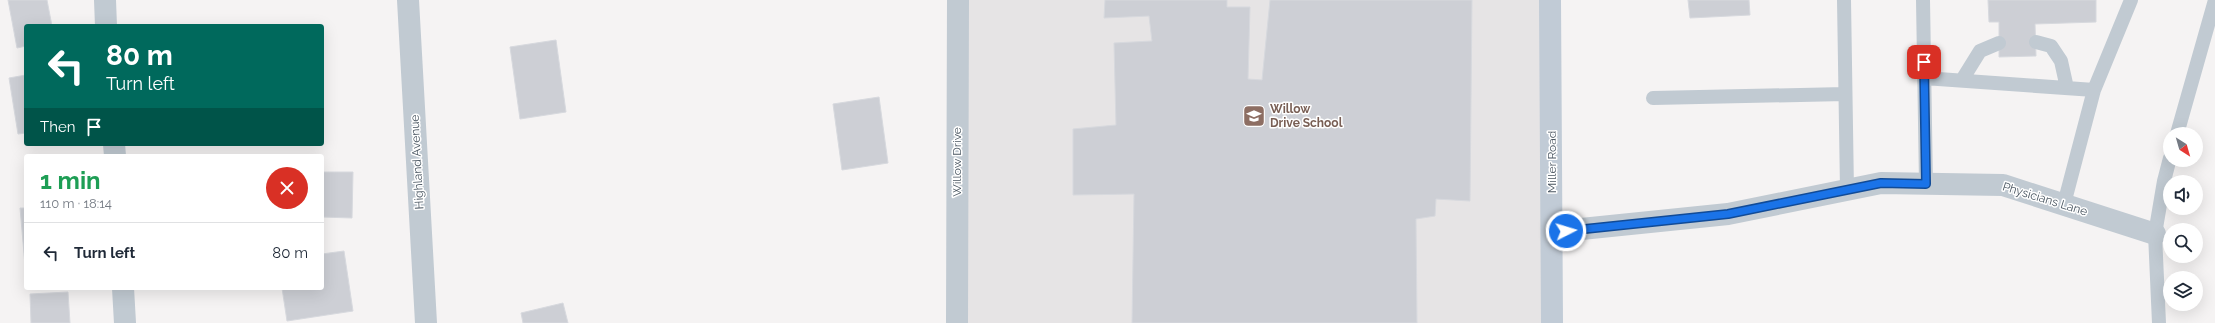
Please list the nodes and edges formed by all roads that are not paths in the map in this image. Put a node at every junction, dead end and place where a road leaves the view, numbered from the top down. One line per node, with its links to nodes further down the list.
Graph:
1 (105, 0): 9 (street)
2 (408, 0): 27 (street, Highland Avenue)
3 (958, 0): 28 (street, Willow Drive)
4 (1550, 0): 23 (main road, Miller Road)
5 (1844, 0): 16 (lane)
6 (1923, 0): 12 (lane)
7 (2131, 0): 15 (lane)
8 (2215, 0): 18 (lane)
9 (106, 24)
10 (2036, 42): 14 (lane)
11 (1999, 43): 13 (lane)
12 (1924, 78): 13 (lane); 20 (lane)
13 (1962, 80): 14 (lane)
14 (2067, 88): 15 (lane)
15 (2094, 90): 22 (lane)
16 (1845, 94): 17 (lane); 21 (lane)
17 (1653, 98)
18 (2179, 127)
19 (2168, 167): 24 (lane)
20 (1926, 184): 21 (street, Physicians Lane); 22 (street, Physicians Lane)
21 (1847, 190): 23 (street, Physicians Lane)
22 (2064, 204): 24 (street, Physicians Lane)
23 (1552, 232): 29 (main road, Miller Road)
24 (2155, 234): 30 (lane)
25 (123, 290): 26 (street)
26 (125, 323)
27 (426, 323)
28 (957, 323)
29 (1552, 323)
30 (2159, 323)

